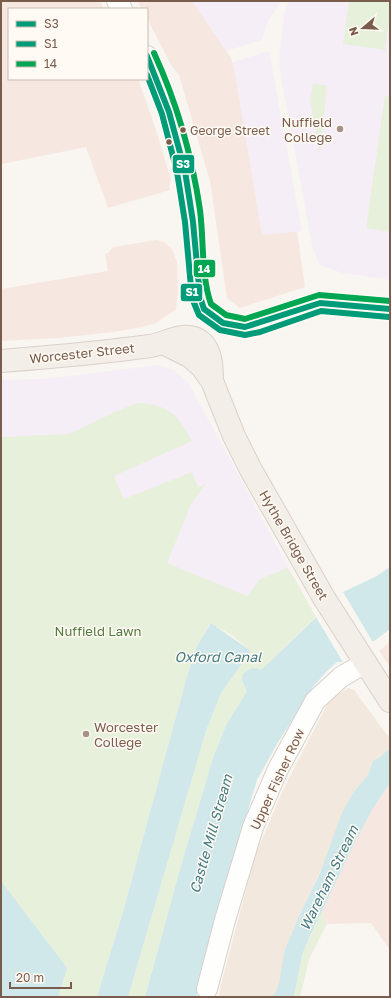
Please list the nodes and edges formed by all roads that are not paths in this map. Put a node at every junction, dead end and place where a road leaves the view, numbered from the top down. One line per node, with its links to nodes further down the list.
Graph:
1 (148, 58): 2 (street)
2 (390, 309)
3 (164, 343): 4 (main road, Worcester Street); 5 (main road, Hythe Bridge Street)
4 (1, 361)
5 (364, 661): 6 (main road, Hythe Bridge Street); 7 (street, Upper Fisher Row)
6 (390, 701)
7 (207, 989)

